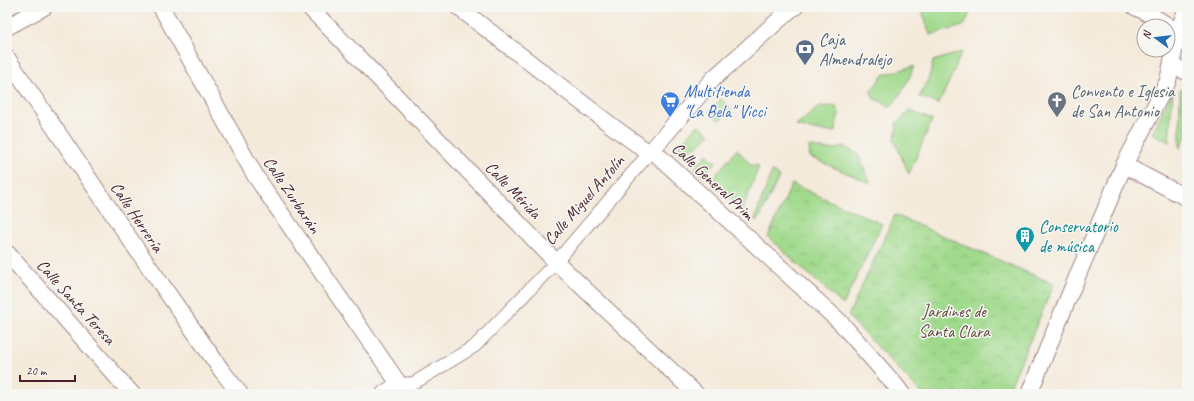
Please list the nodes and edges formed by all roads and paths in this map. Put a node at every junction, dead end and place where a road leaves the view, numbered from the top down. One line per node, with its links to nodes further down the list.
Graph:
1 (44, 7): 9 (street)
2 (161, 7): 19 (street, Calle Zurbarán)
3 (309, 7): 18 (street, Calle Mérida)
4 (458, 7): 14 (street, Calle General Prim)
5 (1135, 7): 8 (street)
6 (792, 8): 14 (street, Calle Miguel Antolín)
7 (1187, 8): 10 (street)
8 (1163, 14): 10 (street)
9 (7, 27)
10 (1178, 32): 12 (street)
11 (7, 58): 21 (street, Calle Herrería)
12 (1172, 65): 13 (street); 15 (street)
13 (1187, 72)
14 (652, 150): 18 (street, Calle Miguel Antolín); 24 (street, Calle General Prim)
15 (1124, 165): 16 (street); 25 (street)
16 (1187, 198)
17 (7, 253): 20 (street, Calle Santa Teresa)
18 (556, 262): 19 (street, Calle Miguel Antolín); 23 (street, Calle Mérida)
19 (403, 389): 22 (street, Calle Miguel Antolín)
20 (132, 394)
21 (240, 394)
22 (384, 394)
23 (696, 394)
24 (902, 394)
25 (1029, 394)

